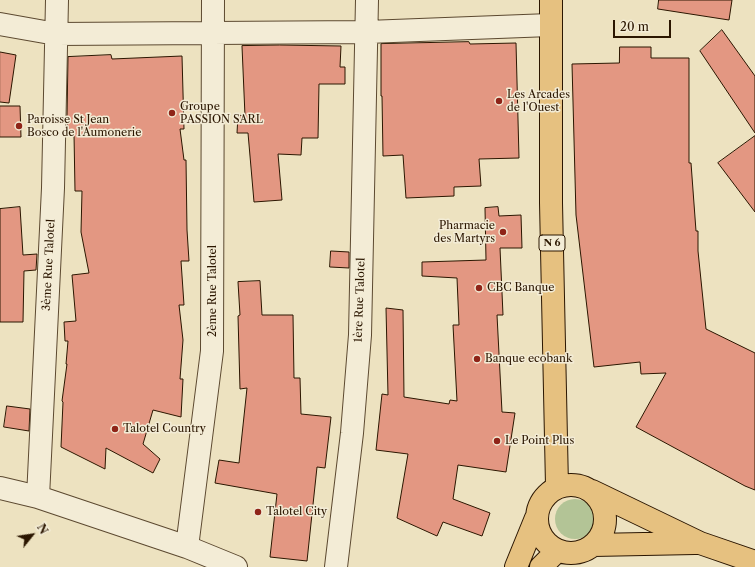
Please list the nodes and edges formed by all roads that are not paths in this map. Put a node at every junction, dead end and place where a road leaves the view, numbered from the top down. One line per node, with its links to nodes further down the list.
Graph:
1 (57, 0): 9 (street, 3ème Rue Talotel)
2 (213, 0): 8 (street, 2ème Rue Talotel)
3 (367, 0): 7 (street, 1ère Rue Talotel)
4 (550, 0): 6 (highway, N 6)
5 (0, 24): 9 (street)
6 (550, 25): 7 (street); 10 (highway, N 6)
7 (366, 32): 8 (street); 21 (street, 1ère Rue Talotel)
8 (213, 33): 9 (street); 17 (street, 2ème Rue Talotel)
9 (56, 34): 13 (street, 3ème Rue Talotel)
10 (557, 486): 12 (highway); 14 (highway)
11 (0, 488): 13 (street)
12 (592, 491): 15 (highway); 16 (highway)
13 (38, 497): 17 (street)
14 (536, 518): 18 (highway); 22 (highway)
15 (700, 543): 16 (highway); 19 (highway)
16 (593, 545): 18 (highway)
17 (187, 547): 20 (street)
18 (557, 551): 23 (highway)
19 (755, 562)
20 (236, 567)
21 (336, 567)
22 (516, 567)
23 (541, 567)

